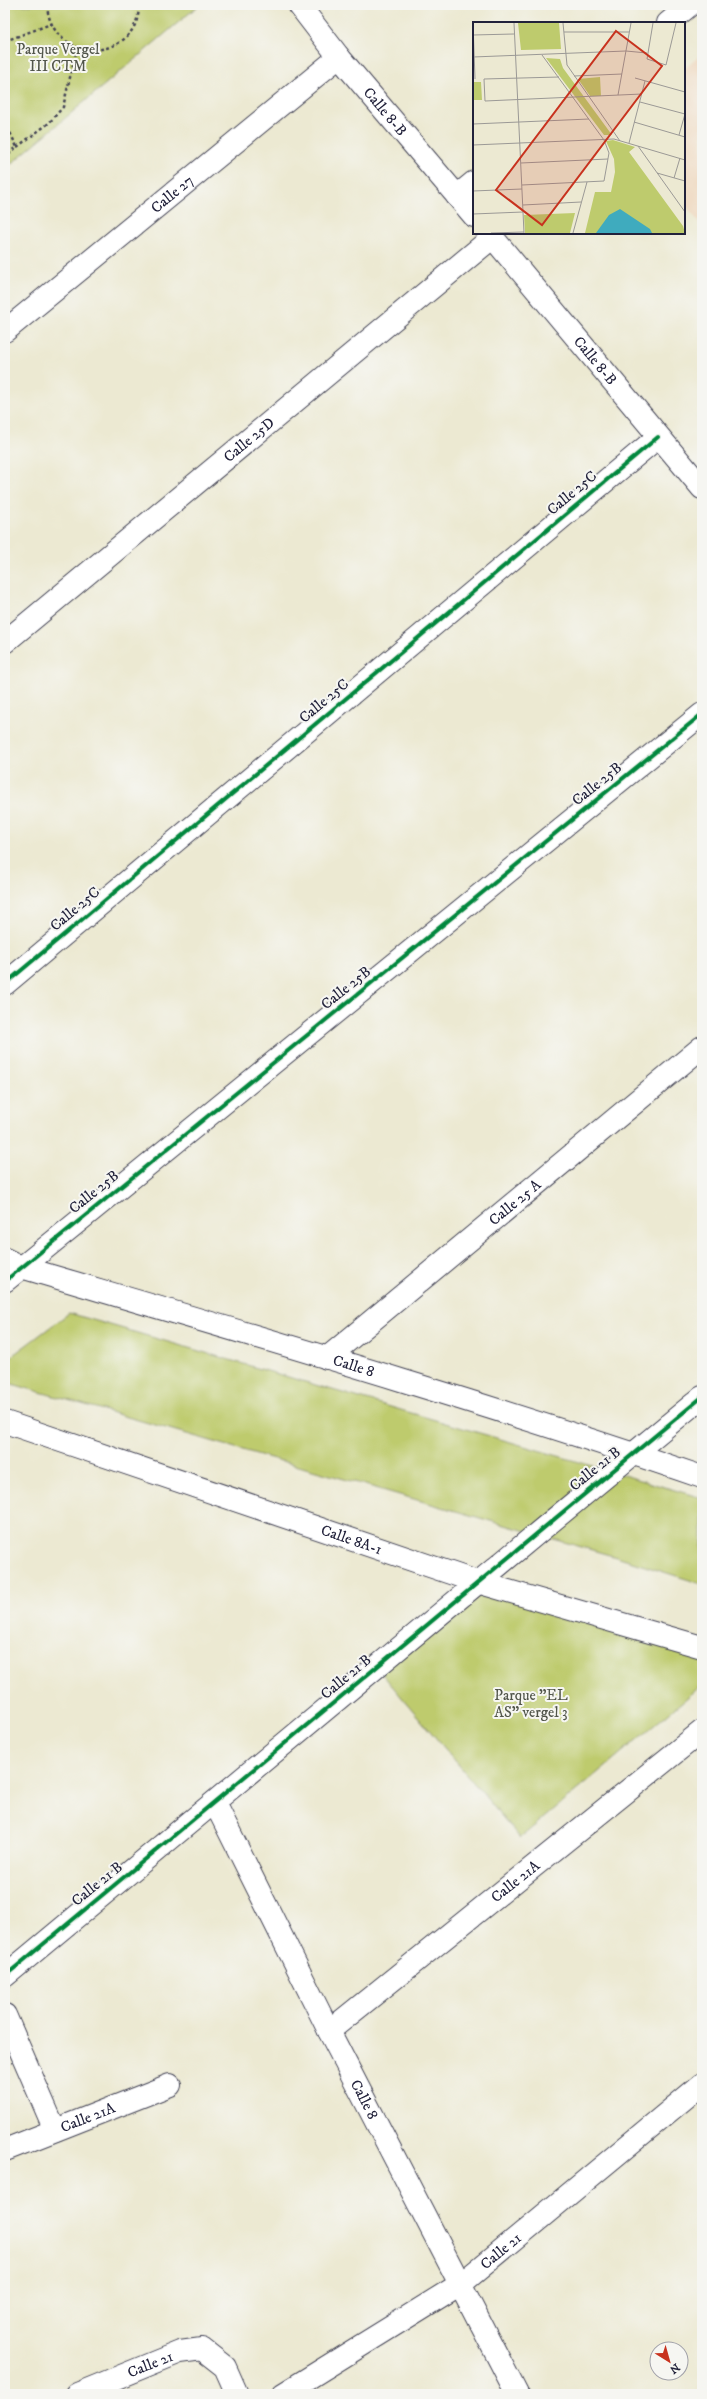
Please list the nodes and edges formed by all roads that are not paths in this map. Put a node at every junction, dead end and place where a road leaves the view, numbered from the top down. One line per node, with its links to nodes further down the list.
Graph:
1 (299, 5): 4 (street, Calle 8-B)
2 (690, 5): 3 (street)
3 (669, 22)
4 (339, 57): 6 (street, Calle 8-B); 9 (street, Calle 27)
5 (473, 183): 6 (street)
6 (457, 196): 7 (street, Calle 8-B)
7 (473, 215)
8 (491, 235): 10 (street, Calle 8-B); 12 (street, Calle 25D)
9 (5, 331)
10 (658, 437): 11 (street, Calle 8-B); 14 (street, Calle 25C)
11 (702, 488)
12 (5, 642)
13 (702, 714): 16 (street, Calle 25B)
14 (5, 984)
15 (702, 1047): 17 (street, Calle 25 A)
16 (10, 1269): 17 (street, Calle 8)
17 (327, 1358): 20 (street, Calle 8)
18 (702, 1397): 20 (street, Calle 21 B)
19 (5, 1422): 22 (street, Calle 8A-1)
20 (633, 1453): 21 (street, Calle 8); 22 (street, Calle 21 B)
21 (702, 1477)
22 (477, 1582): 23 (street, Calle 8A-1); 25 (street, Calle 21 B)
23 (702, 1647)
24 (702, 1731): 28 (street, Calle 21A)
25 (215, 1803): 26 (street, Calle 21 B); 28 (street, Calle 8)
26 (5, 1976)
27 (5, 2015): 31 (street)
28 (329, 2031): 33 (street, Calle 8)
29 (702, 2084): 33 (street, Calle 21)
30 (170, 2085): 31 (street, Calle 21A)
31 (54, 2130): 32 (street, Calle 21A)
32 (5, 2150)
33 (462, 2283): 36 (street, Calle 21); 37 (street, Calle 8)
34 (77, 2394): 35 (street, Calle 21)
35 (237, 2394)
36 (283, 2394)
37 (517, 2394)

